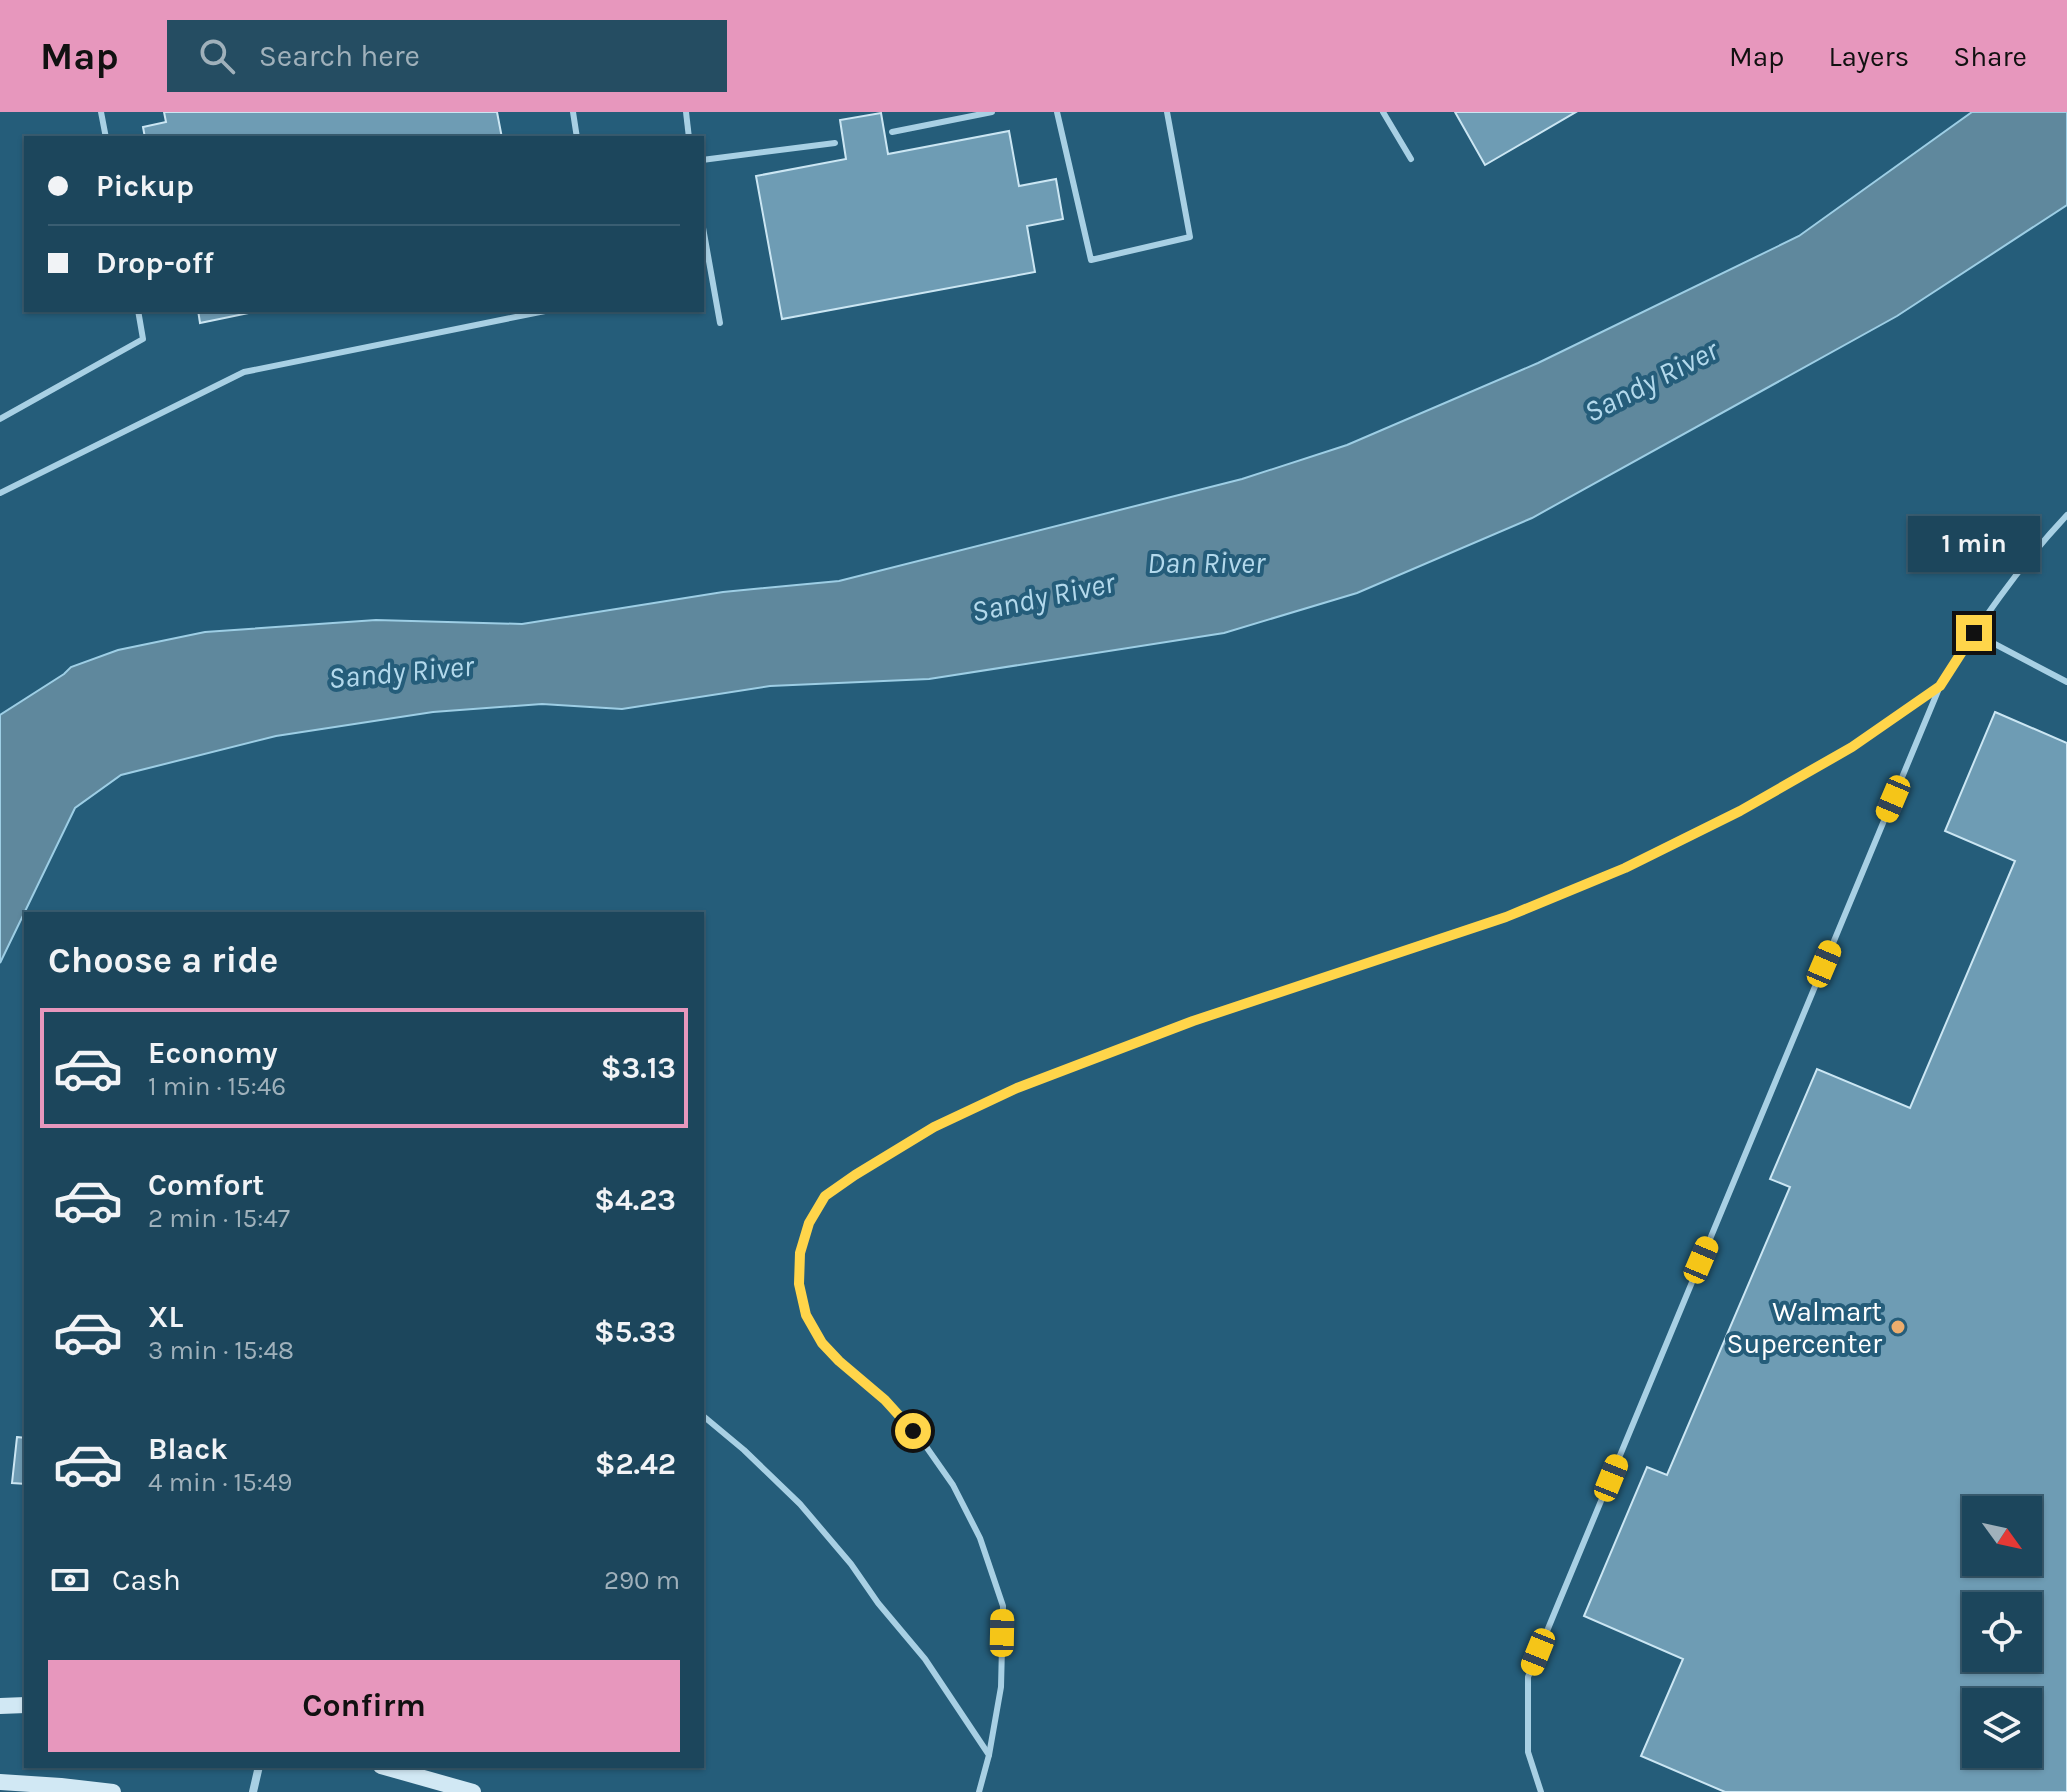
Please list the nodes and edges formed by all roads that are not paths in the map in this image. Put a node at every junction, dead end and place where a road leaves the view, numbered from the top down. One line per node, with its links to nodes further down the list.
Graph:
1 (101, 112): 9 (lane)
2 (573, 112): 10 (lane)
3 (686, 112): 11 (lane)
4 (992, 112): 8 (lane)
5 (1057, 112): 6 (lane)
6 (1167, 112)
7 (1383, 112): 13 (lane)
8 (892, 132)
9 (106, 136)
10 (577, 136)
11 (689, 136)
12 (835, 143): 14 (lane)
13 (1411, 159)
14 (704, 160)
15 (704, 233): 18 (lane)
16 (138, 312): 19 (lane)
17 (540, 312): 20 (lane)
18 (720, 323)
19 (0, 419)
20 (0, 493)
21 (2067, 515): 22 (lane)
22 (2058, 524): 23 (lane); 24 (lane)
23 (2067, 529)
24 (1974, 633): 25 (lane); 26 (lane)
25 (2067, 682)
26 (1940, 686): 30 (lane); 38 (lane)
27 (704, 1417): 30 (lane)
28 (24, 1705): 29 (main road)
29 (0, 1706)
30 (989, 1755): 37 (lane)
31 (259, 1768): 35 (street)
32 (389, 1768): 36 (main road)
33 (0, 1782): 34 (main road)
34 (113, 1792)
35 (253, 1792)
36 (473, 1792)
37 (979, 1792)
38 (1541, 1792)

